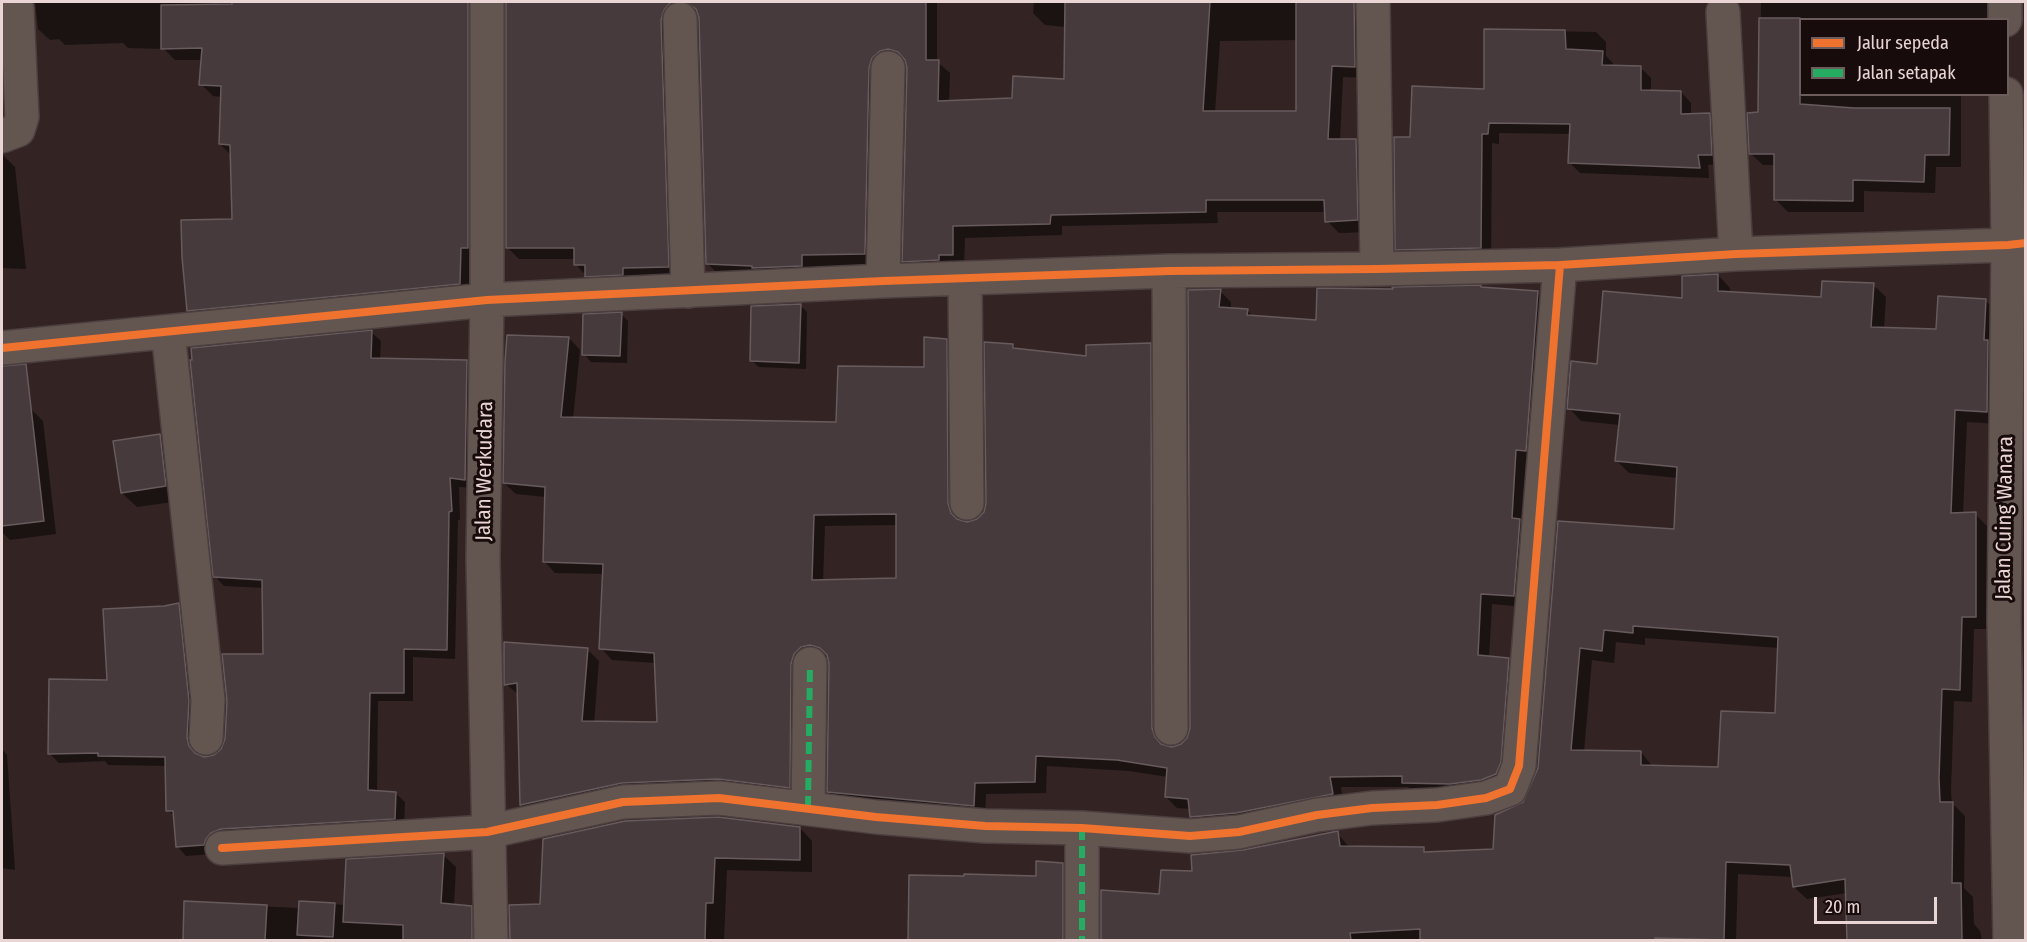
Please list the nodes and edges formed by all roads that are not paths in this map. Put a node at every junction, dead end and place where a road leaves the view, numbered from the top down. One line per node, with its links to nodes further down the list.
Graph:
1 (487, 2): 19 (street, Jalan Werkudara)
2 (1373, 2): 14 (street)
3 (2005, 2): 6 (street)
4 (17, 9): 10 (street)
5 (1723, 12): 12 (street)
6 (2006, 18)
7 (680, 19): 18 (street)
8 (888, 68): 17 (street)
9 (2006, 96): 11 (street, Jalan Cuing Wanara)
10 (2, 136)
11 (2017, 244): 12 (street); 32 (street, Jalan Cuing Wanara)
12 (1736, 254): 13 (street)
13 (1560, 266): 14 (street); 27 (street)
14 (1377, 270): 15 (street)
15 (1169, 271): 16 (street); 24 (street)
16 (965, 279): 17 (street); 22 (street)
17 (883, 281): 18 (street)
18 (688, 291): 19 (street)
19 (487, 300): 20 (street); 28 (street, Jalan Werkudara)
20 (168, 332): 21 (street); 25 (street)
21 (2, 348)
22 (967, 503)
23 (810, 664): 26 (street)
24 (1171, 728)
25 (206, 738)
26 (808, 808): 27 (street); 28 (street)
27 (1082, 828): 31 (street)
28 (487, 832): 29 (street); 30 (street, Jalan Werkudara)
29 (222, 849)
30 (491, 940)
31 (1082, 940)
32 (2010, 940)

